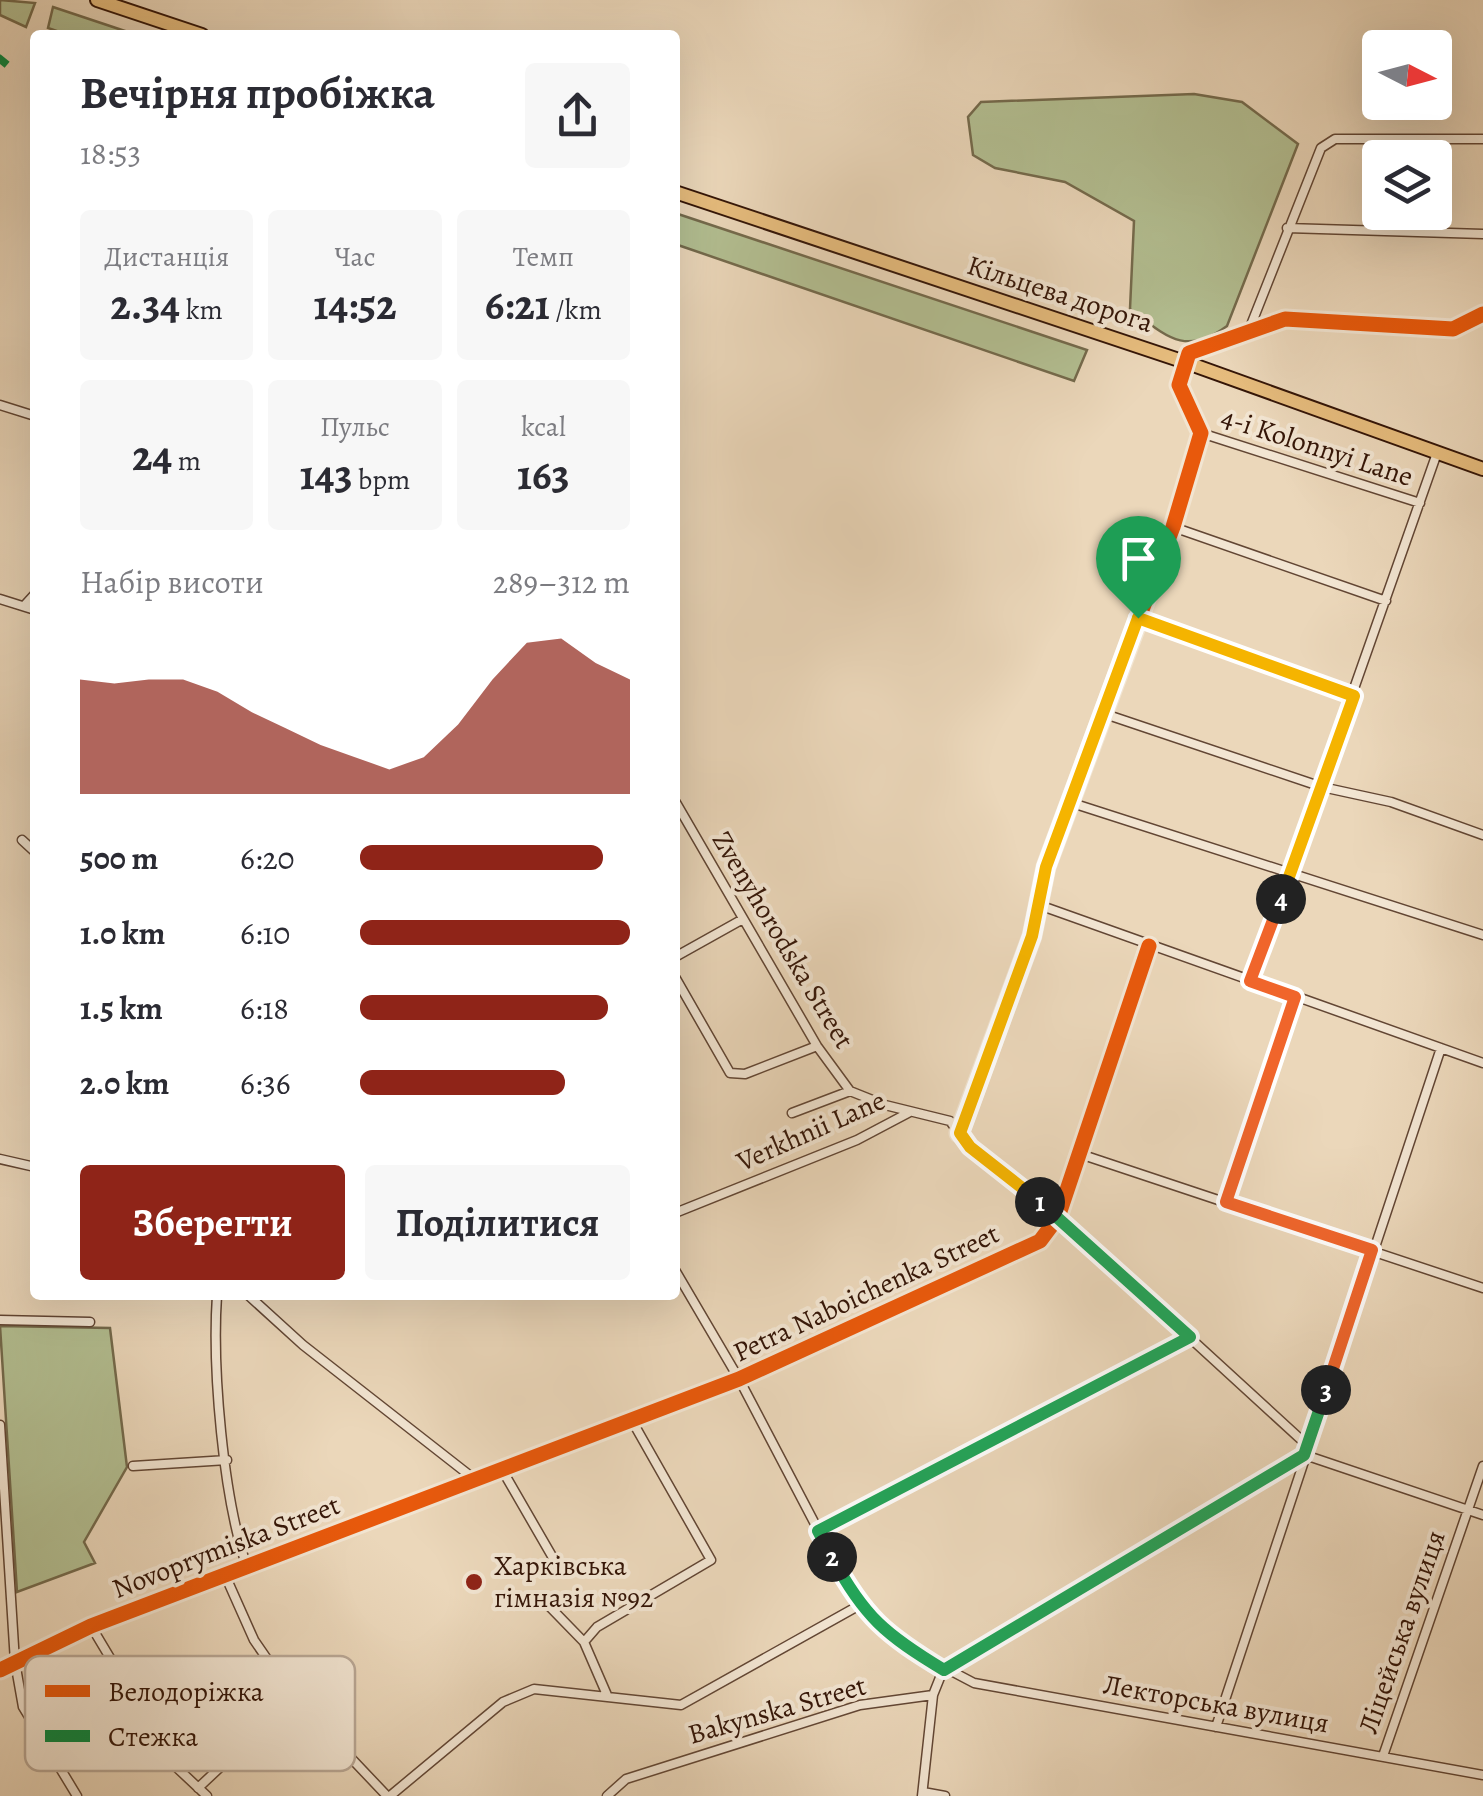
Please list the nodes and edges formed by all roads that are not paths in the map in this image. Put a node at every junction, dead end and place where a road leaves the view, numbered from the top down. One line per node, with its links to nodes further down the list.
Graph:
1 (97, 0): 2 (highway)
2 (187, 30)
3 (1483, 139): 5 (street)
4 (680, 194): 9 (highway, Кільцева дорога)
5 (1286, 228): 6 (street); 8 (street)
6 (1483, 234)
7 (1483, 314): 8 (street)
8 (1246, 335): 9 (street)
9 (1185, 362): 12 (street); 13 (highway, Кільцева дорога)
10 (0, 406): 11 (street)
11 (30, 415)
12 (1200, 434): 15 (street, 4-i Kolonnyi Lane); 16 (street)
13 (1437, 453): 14 (highway, Кільцева дорога); 15 (street)
14 (1483, 469)
15 (1420, 503): 19 (street)
16 (1173, 527): 19 (street); 22 (street)
17 (0, 599): 20 (street)
18 (30, 599): 20 (street)
19 (1386, 602): 23 (street)
20 (24, 606): 21 (street)
21 (30, 608)
22 (1138, 618): 23 (street); 24 (street)
23 (1354, 696): 25 (street)
24 (1106, 714): 25 (street); 26 (street)
25 (1322, 787): 28 (street); 31 (street)
26 (1069, 802): 31 (street); 32 (street)
27 (680, 810): 33 (street, Zvenyhorodska Street)
28 (1483, 835)
29 (22, 840): 30 (street)
30 (30, 847)
31 (1290, 875): 34 (street); 37 (street)
32 (1038, 906): 35 (street); 46 (street)
33 (743, 919): 36 (street); 40 (street, Zvenyhorodska Street)
34 (1483, 935)
35 (1149, 946): 37 (street); 47 (street, Petra Naboichenka Street)
36 (680, 955)
37 (1250, 981): 39 (street)
38 (680, 986): 40 (street)
39 (1295, 997): 41 (street); 50 (street)
40 (816, 1046): 43 (street, Zvenyhorodska Street)
41 (1442, 1048): 42 (street); 53 (street)
42 (1483, 1062)
43 (850, 1091): 44 (street); 45 (street, Zvenyhorodska Street)
44 (792, 1112)
45 (910, 1112): 46 (street, Zvenyhorodska Street); 51 (street, Verkhnii Lane)
46 (960, 1133): 52 (street, Zvenyhorodska Street)
47 (1080, 1154): 50 (street); 52 (street, Petra Naboichenka Street)
48 (0, 1159): 49 (street)
49 (30, 1166)
50 (1226, 1202): 53 (street)
51 (680, 1211)
52 (1058, 1216): 60 (street, Zvenyhorodska Street); 61 (street, Petra Naboichenka Street)
53 (1372, 1250): 55 (street); 64 (street)
54 (680, 1279): 61 (street, Лекторська вулиця)
55 (1483, 1288)
56 (217, 1300): 65 (street)
57 (254, 1300): 69 (street)
58 (0, 1320): 59 (street)
59 (90, 1322)
60 (1190, 1337): 64 (street, Zvenyhorodska Street); 72 (street)
61 (739, 1379): 62 (street, Petra Naboichenka Street); 72 (street, Лекторська вулиця)
62 (631, 1419): 68 (street, Petra Naboichenka Street); 79 (street)
63 (0, 1424): 84 (street)
64 (1306, 1451): 70 (street); 86 (street); 90 (street)
65 (227, 1460): 66 (street); 73 (street)
66 (133, 1466)
67 (1483, 1466): 70 (street, Ліцейська вулиця)
68 (501, 1468): 69 (street, Petra Naboichenka Street); 74 (street)
69 (474, 1478): 73 (street, Novoprymiska Street)
70 (1468, 1510): 71 (street); 91 (street, Ліцейська вулиця)
71 (1483, 1515)
72 (818, 1531): 77 (street, Лекторська вулиця)
73 (246, 1567): 75 (street, Novoprymiska Street)
74 (560, 1570)
75 (225, 1575): 78 (street, Novoprymiska Street); 82 (street)
76 (548, 1606): 79 (street)
77 (858, 1606): 86 (street, Лекторська вулиця); 87 (street)
78 (91, 1626): 80 (street, Novoprymiska Street); 81 (street)
79 (584, 1642): 87 (street)
80 (28, 1656)
81 (109, 1656)
82 (265, 1656)
83 (25, 1657): 84 (street, Novoprymiska Street)
84 (15, 1662): 85 (street, Novoprymiska Street); 89 (street)
85 (0, 1670)
86 (944, 1670): 88 (street); 90 (street, Лекторська вулиця)
87 (607, 1695): 101 (street)
88 (934, 1695): 98 (street); 102 (street, Bakynska Street)
89 (25, 1709)
90 (1216, 1726): 91 (street, Лекторська вулиця)
91 (1383, 1756): 96 (street, Лекторська вулиця)
92 (355, 1762): 101 (street)
93 (62, 1771): 99 (street)
94 (180, 1771): 97 (street)
95 (216, 1771): 97 (street)
96 (1483, 1775)
97 (198, 1788): 100 (street)
98 (922, 1794): 103 (street)
99 (77, 1796)
100 (207, 1796)
101 (388, 1796)
102 (607, 1796)
103 (945, 1796)

